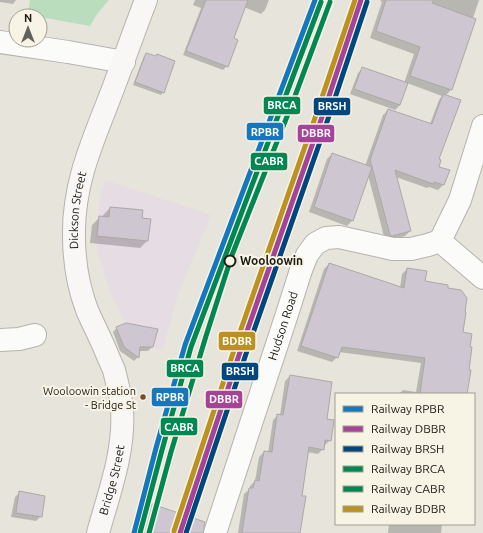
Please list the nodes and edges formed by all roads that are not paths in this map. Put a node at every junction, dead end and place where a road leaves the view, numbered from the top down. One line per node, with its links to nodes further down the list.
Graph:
1 (146, 0): 3 (street, Dickson Street)
2 (0, 42): 3 (street)
3 (124, 62): 9 (street, Dickson Street)
4 (483, 126): 5 (street)
5 (440, 241): 6 (street); 11 (street, Hudson Road)
6 (483, 278)
7 (35, 335): 8 (street)
8 (0, 340)
9 (122, 425): 10 (street, Bridge Street)
10 (98, 533)
11 (215, 533)

